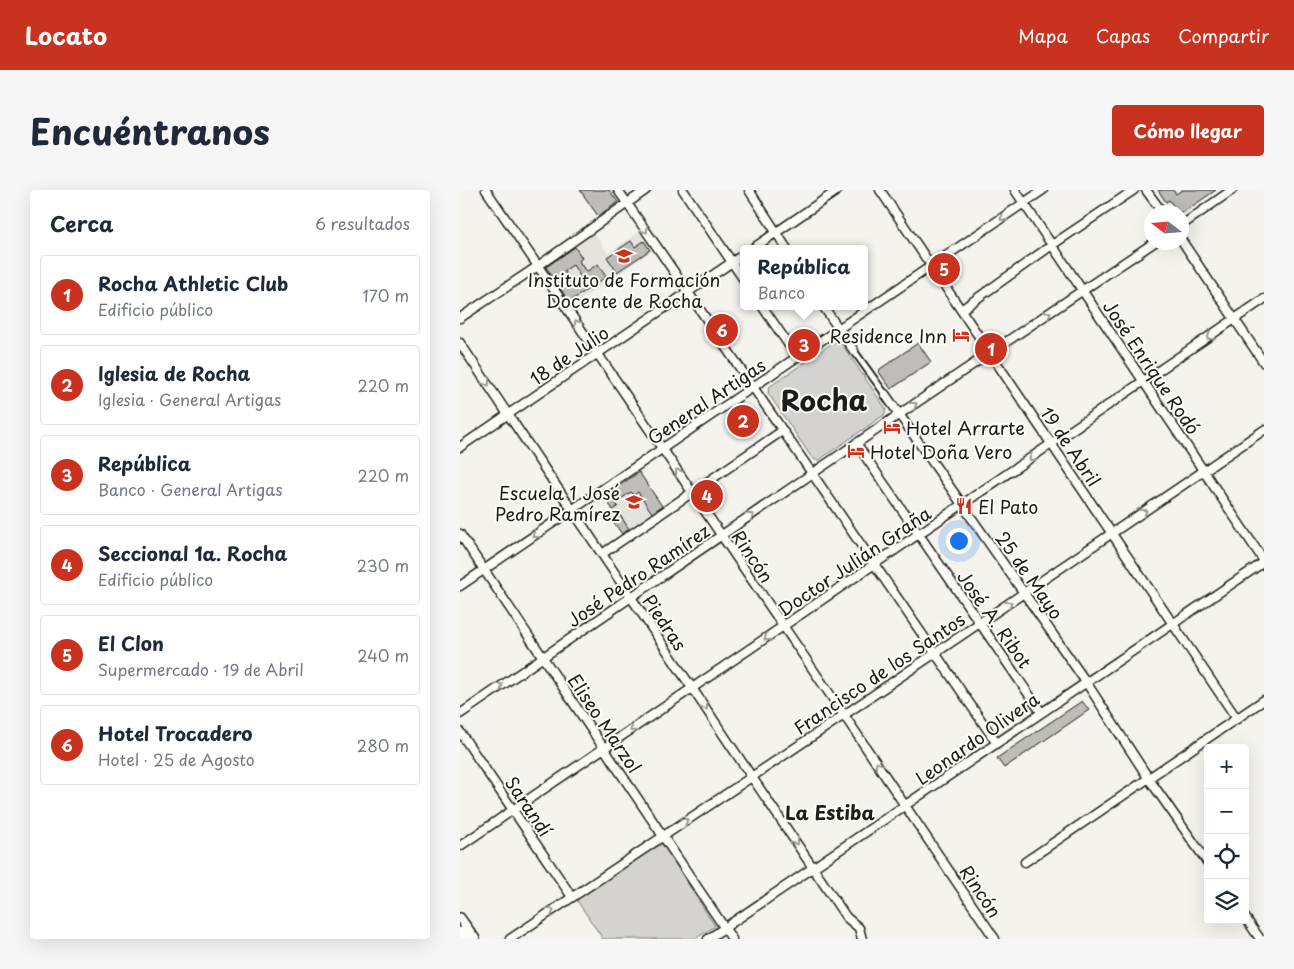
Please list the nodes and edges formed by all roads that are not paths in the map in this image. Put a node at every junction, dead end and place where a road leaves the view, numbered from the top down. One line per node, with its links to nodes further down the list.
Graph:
1 (486, 190): 25 (street, Rincón)
2 (618, 190): 13 (street)
3 (646, 190): 13 (street)
4 (683, 190): 24 (street)
5 (749, 190): 17 (street)
6 (838, 190): 17 (street)
7 (880, 190): 26 (street, 19 de Abril)
8 (1015, 190): 14 (street, José Enrique Rodó)
9 (1043, 190): 14 (street, General Artigas)
10 (1134, 190): 20 (street)
11 (1146, 190): 15 (street)
12 (1232, 190): 16 (street)
13 (627, 203): 25 (street); 29 (street, one-way to 29)
14 (1024, 203): 20 (street, José Enrique Rodó); 26 (street, General Artigas, one-way to 26)
15 (1157, 205)
16 (1189, 220)
17 (776, 232): 18 (street); 19 (street)
18 (758, 245)
19 (784, 245)
20 (1052, 245): 28 (street, José Enrique Rodó); 35 (street)
21 (1144, 249): 28 (street, José Pedro Ramírez)
22 (1187, 250): 37 (street)
23 (740, 257): 24 (street, 18 de Julio)
24 (732, 262): 27 (street); 29 (street, 18 de Julio)
25 (538, 266): 36 (street); 41 (street, Rincón, one-way to 25)
26 (931, 266): 31 (street, General Artigas); 35 (street, 19 de Abril)
27 (740, 274)
28 (1082, 291): 42 (street, José Pedro Ramírez, one-way to 28); 45 (street, José Enrique Rodó)
29 (688, 292): 41 (street, 18 de Julio); 46 (street)
30 (1264, 299): 37 (street, Doctor Julián Graña)
31 (868, 309)
32 (765, 310): 43 (street)
33 (826, 310): 38 (street, 25 de Mayo)
34 (866, 310): 38 (street, General Artigas)
35 (961, 310): 42 (street, 19 de Abril)
36 (460, 318)
37 (1235, 320): 44 (street); 45 (street, Doctor Julián Graña, one-way to 45)
38 (838, 329): 40 (street, 25 de Mayo); 43 (street, General Artigas)
39 (460, 343): 48 (street, Piedras, one-way to 48)
40 (854, 351): 47 (street, 25 de Mayo)
41 (598, 353): 48 (street, 18 de Julio); 55 (street, Rincón)
42 (990, 353): 49 (street, José Pedro Ramírez, one-way to 42); 53 (street, 19 de Abril)
43 (797, 358): 46 (street, General Artigas)
44 (1264, 362)
45 (1144, 382): 53 (street, Doctor Julián Graña); 56 (street, José Enrique Rodó)
46 (752, 388): 51 (street); 55 (street, General Artigas)
47 (885, 394): 49 (street, 25 de Mayo)
48 (508, 414): 54 (street, 18 de Julio); 60 (street, Piedras)
49 (900, 414): 52 (street, José Pedro Ramírez); 59 (street, 25 de Mayo)
50 (1264, 430): 56 (street, Francisco de los Santos)
51 (782, 432): 57 (street); 58 (street)
52 (856, 443): 57 (street, José Pedro Ramírez); 63 (street, José A. Ribot)
53 (1051, 444): 59 (street, Doctor Julián Graña, one-way to 59); 61 (street, 19 de Abril)
54 (460, 447)
55 (662, 448): 58 (street, Rincón, one-way to 55); 60 (street, General Artigas)
56 (1204, 471): 61 (street, Francisco de los Santos, one-way to 56); 66 (street, José Enrique Rodó)
57 (812, 474): 64 (street, José Pedro Ramírez, one-way to 57); 67 (street)
58 (692, 493): 64 (street, Rincón); 65 (street)
59 (962, 505): 63 (street, Doctor Julián Graña); 70 (street, 25 de Mayo)
60 (572, 509): 65 (street, Piedras); 68 (street, General Artigas, one-way to 68)
61 (1112, 533): 70 (street, Francisco de los Santos); 73 (street, 19 de Abril)
62 (460, 534): 68 (street, Eliseo Marzol)
63 (919, 535): 67 (street, Doctor Julián Graña); 72 (street, José A. Ribot)
64 (722, 536): 71 (street, José Pedro Ramírez); 74 (street, Rincón)
65 (602, 554): 71 (street, Piedras)
66 (1264, 561): 73 (street, Leonardo Olivera)
67 (874, 565): 74 (street, Doctor Julián Graña); 75 (street)
68 (485, 569): 69 (street, General Artigas); 76 (street, Eliseo Marzol)
69 (460, 586)
70 (1025, 593): 72 (street, Francisco de los Santos, one-way to 70); 77 (street, 25 de Mayo)
71 (631, 598): 76 (street, José Pedro Ramírez); 78 (street, Piedras)
72 (980, 623): 75 (street, Francisco de los Santos); 80 (street, José A. Ribot)
73 (1173, 623): 77 (street, Leonardo Olivera); 83 (street, 19 de Abril)
74 (784, 626): 78 (street, Doctor Julián Graña, one-way to 78); 82 (street, Rincón)
75 (934, 654): 82 (street, Francisco de los Santos); 85 (street)
76 (543, 658): 81 (street, José Pedro Ramírez, one-way to 76); 86 (street, Eliseo Marzol)
77 (1086, 682): 80 (street, Leonardo Olivera); 88 (street, 25 de Mayo)
78 (693, 689): 86 (street, Doctor Julián Graña, one-way to 86); 87 (street, Piedras, one-way to 87)
79 (1264, 700): 83 (street)
80 (1041, 712): 85 (street, Leonardo Olivera)
81 (460, 714)
82 (844, 715): 87 (street, Francisco de los Santos); 89 (street, Rincón, one-way to 82)
83 (1237, 719): 88 (street)
84 (460, 732): 90 (street, Sarandí)
85 (996, 742): 89 (street, Leonardo Olivera)
86 (604, 748): 90 (street, Doctor Julián Graña); 91 (street, Eliseo Marzol)
87 (752, 777): 91 (street, Francisco de los Santos, one-way to 87); 95 (street, Piedras, one-way to 95)
88 (1149, 779): 93 (street, 25 de Mayo); 94 (street)
89 (906, 806): 95 (street, Leonardo Olivera); 107 (street, Rincón)
90 (514, 810): 92 (street, Doctor Julián Graña); 96 (street, Sarandí)
91 (662, 836): 96 (street, Francisco de los Santos); 99 (street, Eliseo Marzol)
92 (460, 846)
93 (1204, 857)
94 (1025, 862)
95 (813, 867): 99 (street, Leonardo Olivera); 106 (street, Piedras)
96 (572, 897): 103 (street, Francisco de los Santos, one-way to 96)
97 (460, 918): 102 (street)
98 (1249, 924): 108 (street)
99 (725, 928): 104 (street, Leonardo Olivera); 105 (street, Eliseo Marzol)
100 (460, 932): 101 (street)
101 (465, 939)
102 (474, 939)
103 (510, 939)
104 (708, 939)
105 (732, 939)
106 (862, 939)
107 (995, 939)
108 (1260, 939)

